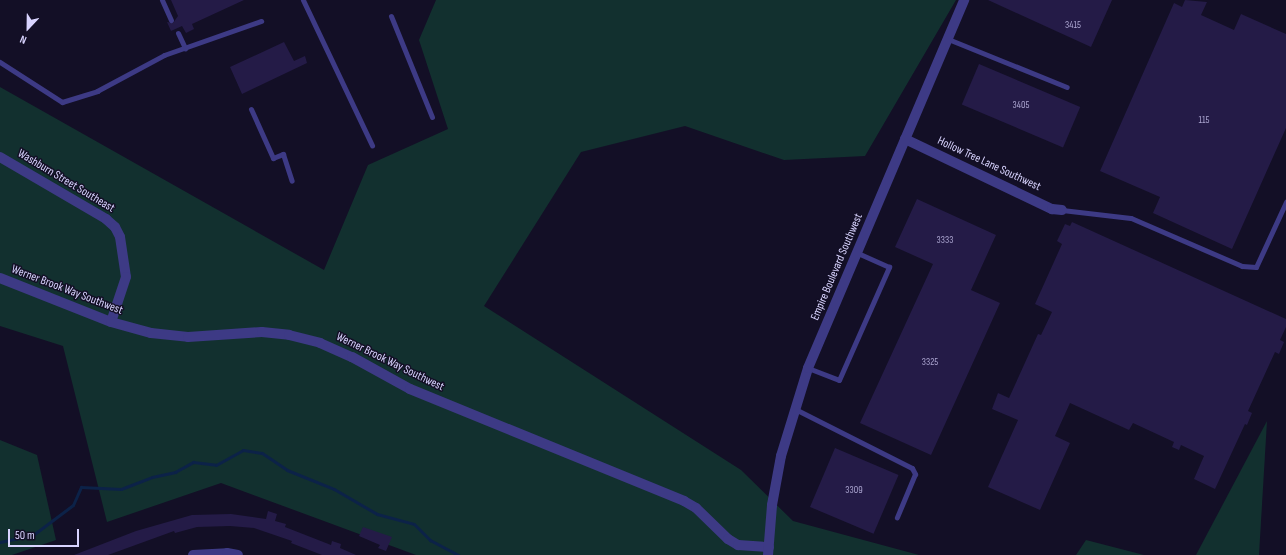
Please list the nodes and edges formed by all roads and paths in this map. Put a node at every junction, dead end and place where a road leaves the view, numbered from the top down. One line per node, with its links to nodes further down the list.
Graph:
1 (162, 0): 5 (lane)
2 (303, 0): 15 (lane)
3 (964, 0): 8 (street, Empire Boulevard Southwest)
4 (391, 16): 13 (lane)
5 (172, 20)
6 (261, 21): 9 (lane)
7 (178, 33): 9 (lane)
8 (948, 39): 11 (lane); 14 (street, Empire Boulevard Southwest)
9 (185, 48): 10 (lane)
10 (0, 62)
11 (1067, 87)
12 (251, 109): 17 (lane)
13 (432, 117)
14 (905, 139): 19 (street, Hollow Tree Lane Southwest); 20 (street, Empire Boulevard Southwest)
15 (372, 145)
16 (0, 157): 22 (street, Washburn Street Southeast)
17 (292, 180)
18 (1286, 202): 19 (lane)
19 (1062, 210)
20 (857, 254): 23 (street, Empire Boulevard Southwest); 23 (lane)
21 (0, 278): 22 (street, Werner Brook Way Southwest)
22 (111, 322): 26 (street, Werner Brook Way Southwest)
23 (808, 368): 24 (street, Empire Boulevard Southwest)
24 (794, 408): 25 (lane); 26 (street, Empire Boulevard Southwest)
25 (897, 517)
26 (768, 551)
27 (192, 555): 28 (street)
28 (238, 555)

